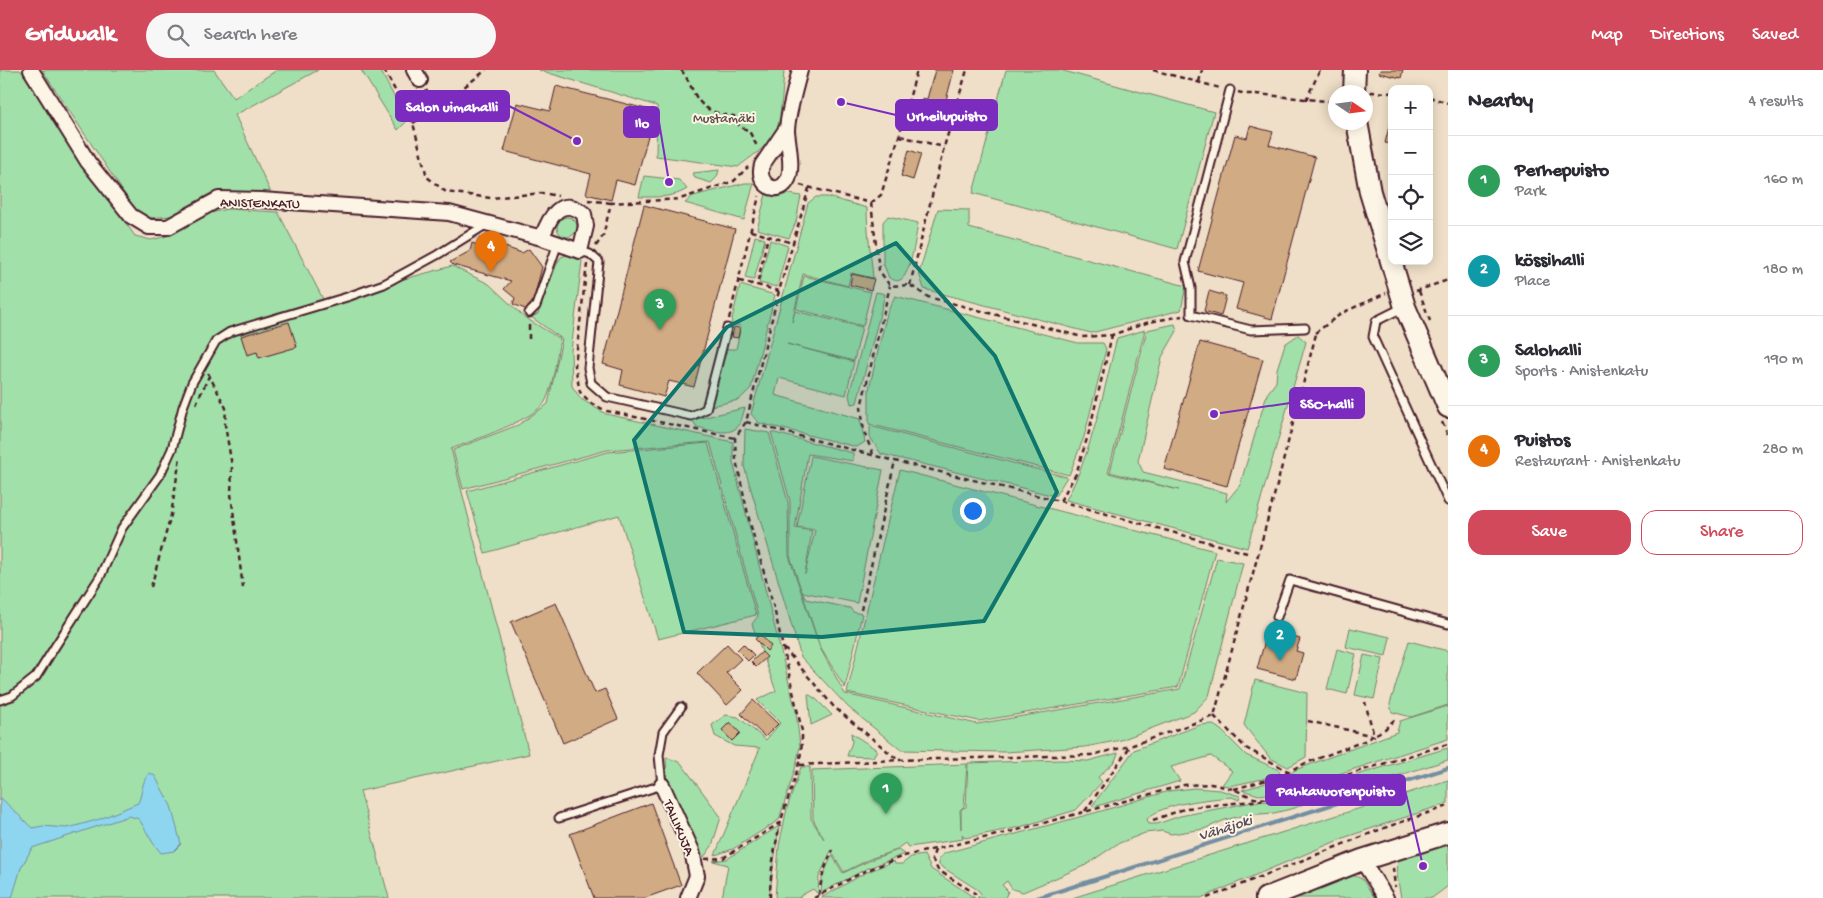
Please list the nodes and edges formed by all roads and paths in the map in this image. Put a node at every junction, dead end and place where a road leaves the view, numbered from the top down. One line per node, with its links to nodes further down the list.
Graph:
1 (31, 70): 37 (street, ANISTENKATU)
2 (384, 70): 23 (path)
3 (486, 70): 22 (path)
4 (681, 70): 28 (path)
5 (800, 70): 24 (street)
6 (917, 70): 26 (path)
7 (967, 70): 27 (path)
8 (1153, 70): 13 (path)
9 (1202, 70): 13 (path)
10 (1320, 70): 19 (path)
11 (1355, 70): 14 (street)
12 (417, 75): 22 (path)
13 (1199, 82): 15 (path)
14 (1360, 85)
15 (1230, 90): 19 (path); 52 (lane)
16 (1373, 92): 17 (path)
17 (1388, 93)
18 (1433, 98): 21 (path)
19 (1306, 100): 20 (path)
20 (1328, 101)
21 (1448, 103)
22 (437, 108): 23 (path)
23 (413, 123): 33 (path)
24 (787, 128)
25 (1358, 130): 50 (street)
26 (900, 136): 27 (path); 36 (path)
27 (944, 147): 47 (path)
28 (761, 154)
29 (754, 161): 35 (path)
30 (793, 186): 31 (path)
31 (809, 188): 36 (path); 41 (path)
32 (759, 194): 38 (path)
33 (562, 196)
34 (582, 199): 35 (path)
35 (612, 203): 43 (path)
36 (871, 203): 48 (path)
37 (487, 223): 40 (street, ANISTENKATU); 59 (lane)
38 (751, 231): 39 (path); 45 (path)
39 (768, 236): 41 (path); 46 (path)
40 (542, 238): 42 (street, ANISTENKATU); 43 (street)
41 (792, 242): 49 (path)
42 (558, 243): 43 (street, ANISTENKATU); 51 (lane)
43 (585, 252): 54 (lane); 64 (path)
44 (1448, 280): 50 (path)
45 (739, 281): 46 (path); 54 (path)
46 (756, 285): 49 (path)
47 (910, 285): 48 (path); 57 (path)
48 (890, 286): 66 (path)
49 (779, 291): 63 (path)
50 (1410, 293): 53 (path); 56 (path); 61 (street); 69 (lane)
51 (530, 313): 58 (path)
52 (1191, 315): 55 (lane); 57 (path)
53 (1432, 325)
54 (727, 328)
55 (1305, 328): 56 (path)
56 (1316, 334): 80 (path)
57 (1112, 335): 68 (path)
58 (529, 339)
59 (204, 360): 60 (path); 77 (lane)
60 (209, 376): 62 (path); 72 (path)
61 (1448, 407)
62 (193, 409)
63 (746, 422): 64 (path); 66 (path)
64 (735, 438): 76 (path)
65 (181, 452): 71 (path)
66 (873, 455): 67 (path)
67 (895, 461): 68 (path); 73 (path)
68 (1060, 501): 70 (path)
69 (1448, 501)
70 (1247, 552)
71 (151, 587)
72 (243, 588)
73 (860, 610)
74 (1277, 617): 75 (lane)
75 (1448, 624)
76 (783, 647): 86 (path); 87 (path)
77 (0, 700)
78 (1366, 702): 83 (path)
79 (682, 707): 89 (lane)
80 (1214, 716): 85 (path); 88 (path)
81 (1396, 718): 83 (path)
82 (1308, 722): 83 (path)
83 (1374, 736): 88 (path)
84 (1448, 744): 91 (path)
85 (1130, 746): 86 (path); 93 (path)
86 (898, 760): 87 (path)
87 (800, 765): 96 (path)
88 (1288, 771): 90 (path)
89 (662, 785): 94 (lane); 100 (street, TALLIKUJA)
90 (1233, 789): 91 (path); 93 (path)
91 (1268, 799): 95 (path)
92 (1448, 806): 107 (path)
93 (1085, 811): 99 (path)
94 (559, 818)
95 (1153, 820)
96 (781, 822): 100 (path); 105 (path)
97 (1448, 833): 101 (street)
98 (833, 850): 103 (path)
99 (935, 850): 102 (path); 103 (path)
100 (694, 860): 104 (street, TALLIKUJA)
101 (1362, 860): 108 (street); 109 (street)
102 (976, 894)
103 (819, 895): 106 (path)
104 (688, 898)
105 (770, 898)
106 (814, 898)
107 (1207, 898)
108 (1266, 898)
109 (1386, 898)

